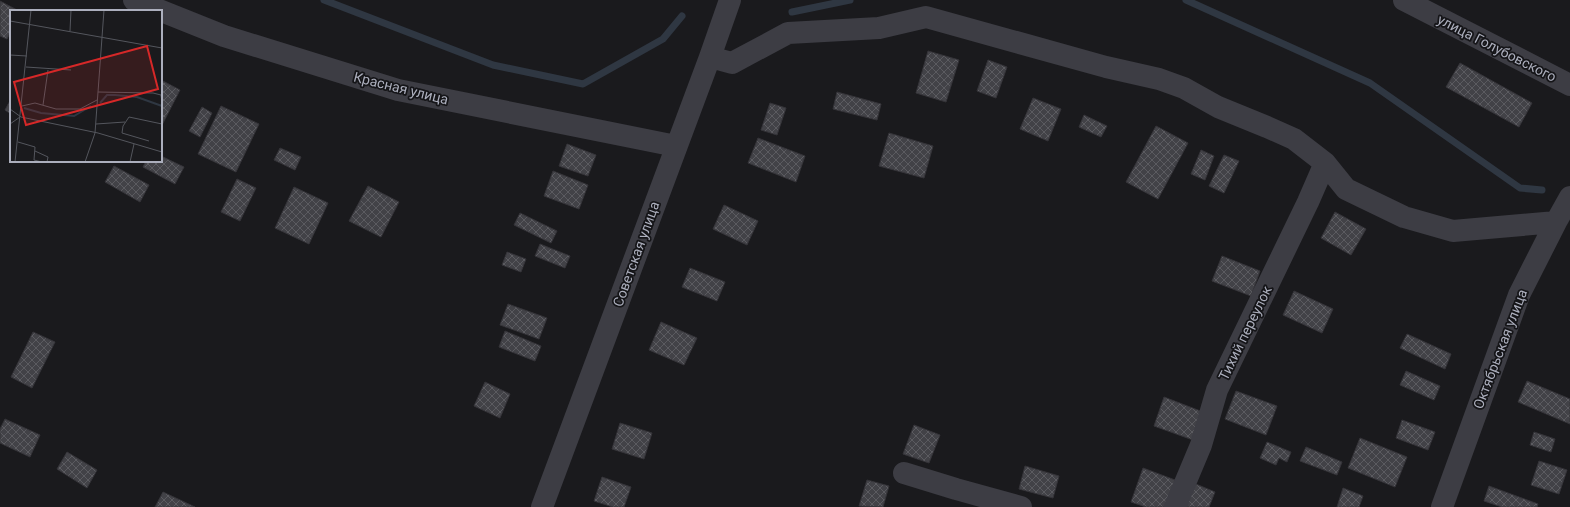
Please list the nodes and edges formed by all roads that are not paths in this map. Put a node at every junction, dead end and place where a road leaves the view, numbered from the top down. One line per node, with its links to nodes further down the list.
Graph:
1 (134, 0): 4 (street, Красная улица)
2 (730, 0): 6 (street, Советская улица)
3 (1404, 0): 7 (street, улица Голубовского)
4 (159, 10)
5 (162, 11): 8 (street, Красная улица)
6 (710, 57): 8 (street, Советская улица); 9 (street)
7 (1570, 85)
8 (676, 146): 15 (street, Советская улица)
9 (1325, 163): 10 (street); 12 (street, Тихий переулок)
10 (1346, 189): 12 (street); 13 (street)
11 (1570, 197): 13 (street, Октябрьская улица)
12 (1308, 202): 17 (street, Тихий переулок)
13 (1556, 222): 18 (street, Октябрьская улица)
14 (904, 473): 16 (street)
15 (542, 507)
16 (1021, 507)
17 (1175, 507)
18 (1442, 507)

